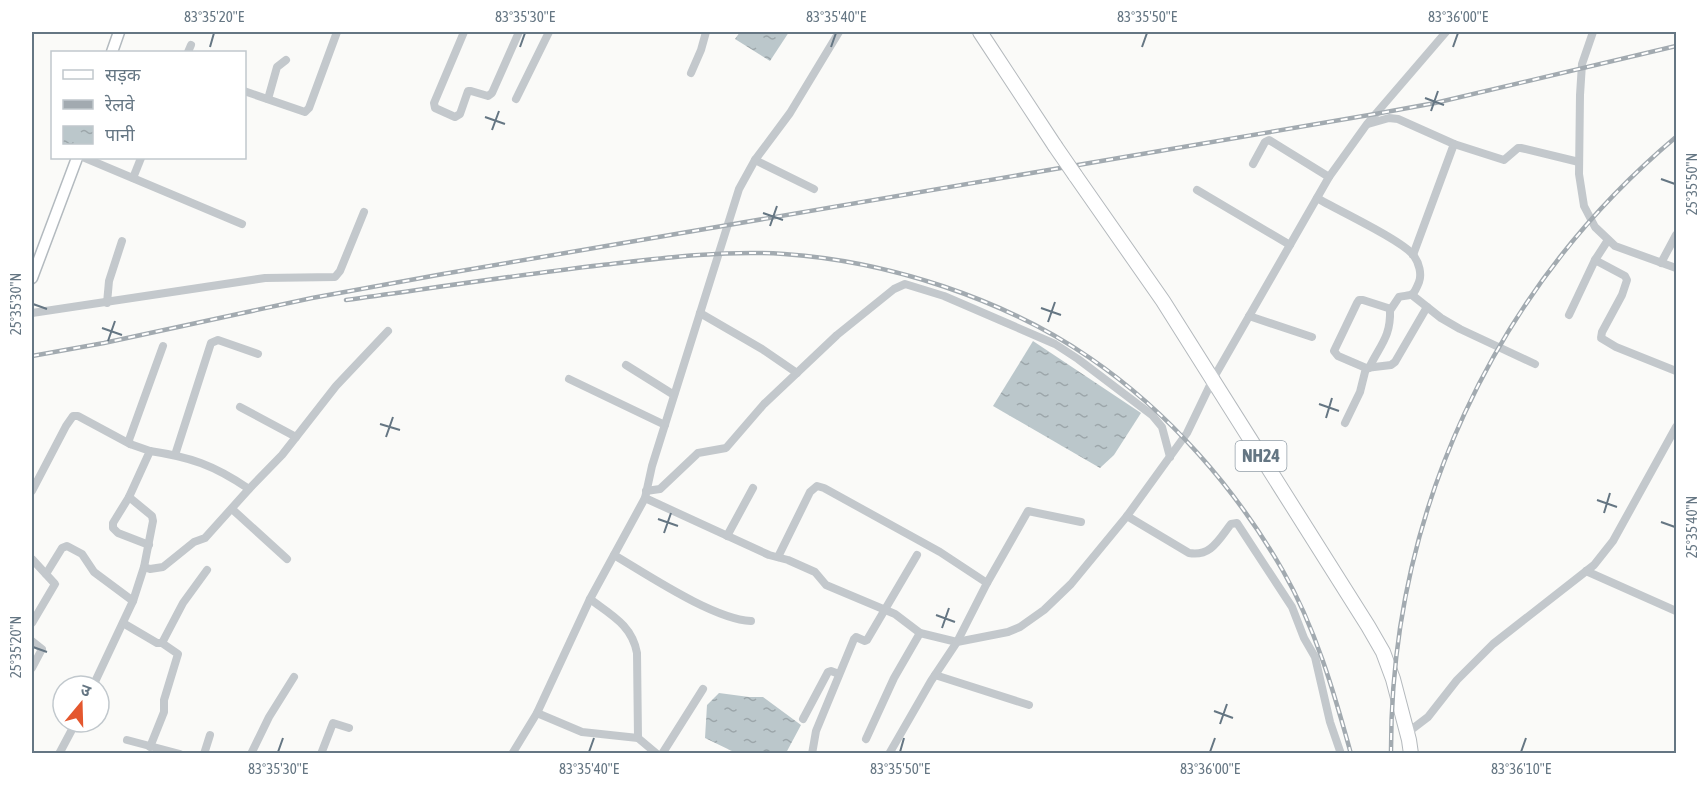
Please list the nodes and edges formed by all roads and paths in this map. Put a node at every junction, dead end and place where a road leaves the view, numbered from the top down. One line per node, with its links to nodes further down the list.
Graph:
1 (119, 32): 11 (street)
2 (338, 32): 15 (street)
3 (464, 32): 4 (street)
4 (519, 32)
5 (549, 32): 16 (street)
6 (706, 32): 13 (street)
7 (839, 32): 22 (street)
8 (980, 32): 59 (highway, NH24, bridge)
9 (1446, 32): 17 (street)
10 (1593, 32): 23 (street)
11 (112, 51)
12 (286, 60): 15 (street)
13 (691, 73)
14 (246, 92): 15 (street)
15 (268, 99)
16 (516, 99)
17 (1366, 124): 18 (street); 25 (street)
18 (1454, 144): 23 (street); 36 (street)
19 (77, 159): 40 (street)
20 (87, 159): 26 (street)
21 (141, 159): 26 (street)
22 (754, 160): 27 (street); 46 (street)
23 (1579, 162): 33 (street)
24 (1252, 164): 25 (street)
25 (1329, 177): 29 (street)
26 (134, 178): 31 (street)
27 (814, 189)
28 (1197, 190): 35 (street)
29 (1317, 198): 35 (street); 36 (street)
30 (364, 212): 42 (street)
31 (242, 224)
32 (1677, 235): 38 (street)
33 (1608, 240): 37 (street); 38 (street)
34 (122, 241): 42 (street)
35 (1290, 245): 48 (street)
36 (1413, 255): 41 (street)
37 (1595, 260): 47 (street); 56 (street)
38 (1661, 263): 39 (street)
39 (1677, 268)
40 (32, 278)
41 (1412, 295): 43 (street); 44 (street)
42 (107, 303): 45 (street)
43 (1427, 307): 53 (street); 55 (street)
44 (1390, 310): 55 (street); 55 (street)
45 (32, 313)
46 (700, 313): 57 (street); 60 (street)
47 (1569, 315)
48 (1249, 316): 50 (street); 59 (street)
49 (388, 331): 65 (street)
50 (1312, 337)
51 (163, 346): 66 (street)
52 (258, 354): 68 (street)
53 (1535, 364)
54 (626, 365): 60 (street)
55 (1367, 368): 62 (street)
56 (1677, 371)
57 (797, 373): 69 (street); 73 (street)
58 (569, 379): 63 (street)
59 (1213, 379): 69 (street); 111 (highway, NH24)
60 (674, 395): 63 (street)
61 (240, 407): 65 (street)
62 (1345, 423)
63 (665, 425): 73 (street)
64 (1677, 428): 87 (street)
65 (296, 437): 71 (street)
66 (130, 444): 67 (street); 72 (street)
67 (150, 451): 68 (street); 74 (street)
68 (175, 455): 71 (street)
69 (1170, 457): 76 (street)
70 (753, 488): 78 (street)
71 (249, 489): 75 (street)
72 (32, 491)
73 (646, 495): 78 (street); 80 (street)
74 (129, 497): 79 (street); 79 (street)
75 (232, 509): 84 (street); 85 (street)
76 (1127, 516): 99 (street); 129 (street)
77 (1081, 522): 89 (street)
78 (728, 536): 82 (street)
79 (149, 545): 85 (street)
80 (614, 555): 90 (street); 94 (street)
81 (917, 555): 92 (street)
82 (778, 557): 89 (street); 92 (street)
83 (32, 559): 88 (street)
84 (287, 559)
85 (144, 567): 91 (street)
86 (207, 570): 100 (street)
87 (1587, 571): 93 (street); 111 (street)
88 (46, 574): 91 (street); 95 (street)
89 (987, 583): 99 (street)
90 (590, 599): 108 (street); 114 (street)
91 (133, 601): 96 (street)
92 (884, 610): 97 (street); 103 (street)
93 (1677, 611)
94 (751, 621)
95 (32, 623)
96 (123, 623): 100 (street); 102 (street)
97 (920, 633): 99 (street); 115 (street)
98 (32, 641): 101 (street)
99 (957, 642): 104 (street)
100 (162, 643): 117 (street)
101 (32, 668)
102 (99, 674)
103 (839, 674): 109 (street); 127 (street)
104 (935, 675): 107 (street); 128 (street)
105 (294, 677): 122 (street)
106 (703, 689): 126 (street)
107 (1029, 705)
108 (537, 713): 114 (street); 124 (street)
109 (803, 719)
110 (349, 728): 123 (street)
111 (1407, 732): 118 (highway, NH24)
112 (69, 734): 119 (street)
113 (210, 735): 121 (street)
114 (638, 738): 125 (street)
115 (866, 739)
116 (128, 741): 117 (street)
117 (150, 747): 120 (street)
118 (1407, 752)
119 (59, 753)
120 (180, 753)
121 (204, 753)
122 (251, 753)
123 (323, 753)
124 (512, 753)
125 (657, 753)
126 (662, 753)
127 (812, 753)
128 (889, 753)
129 (1341, 753)

